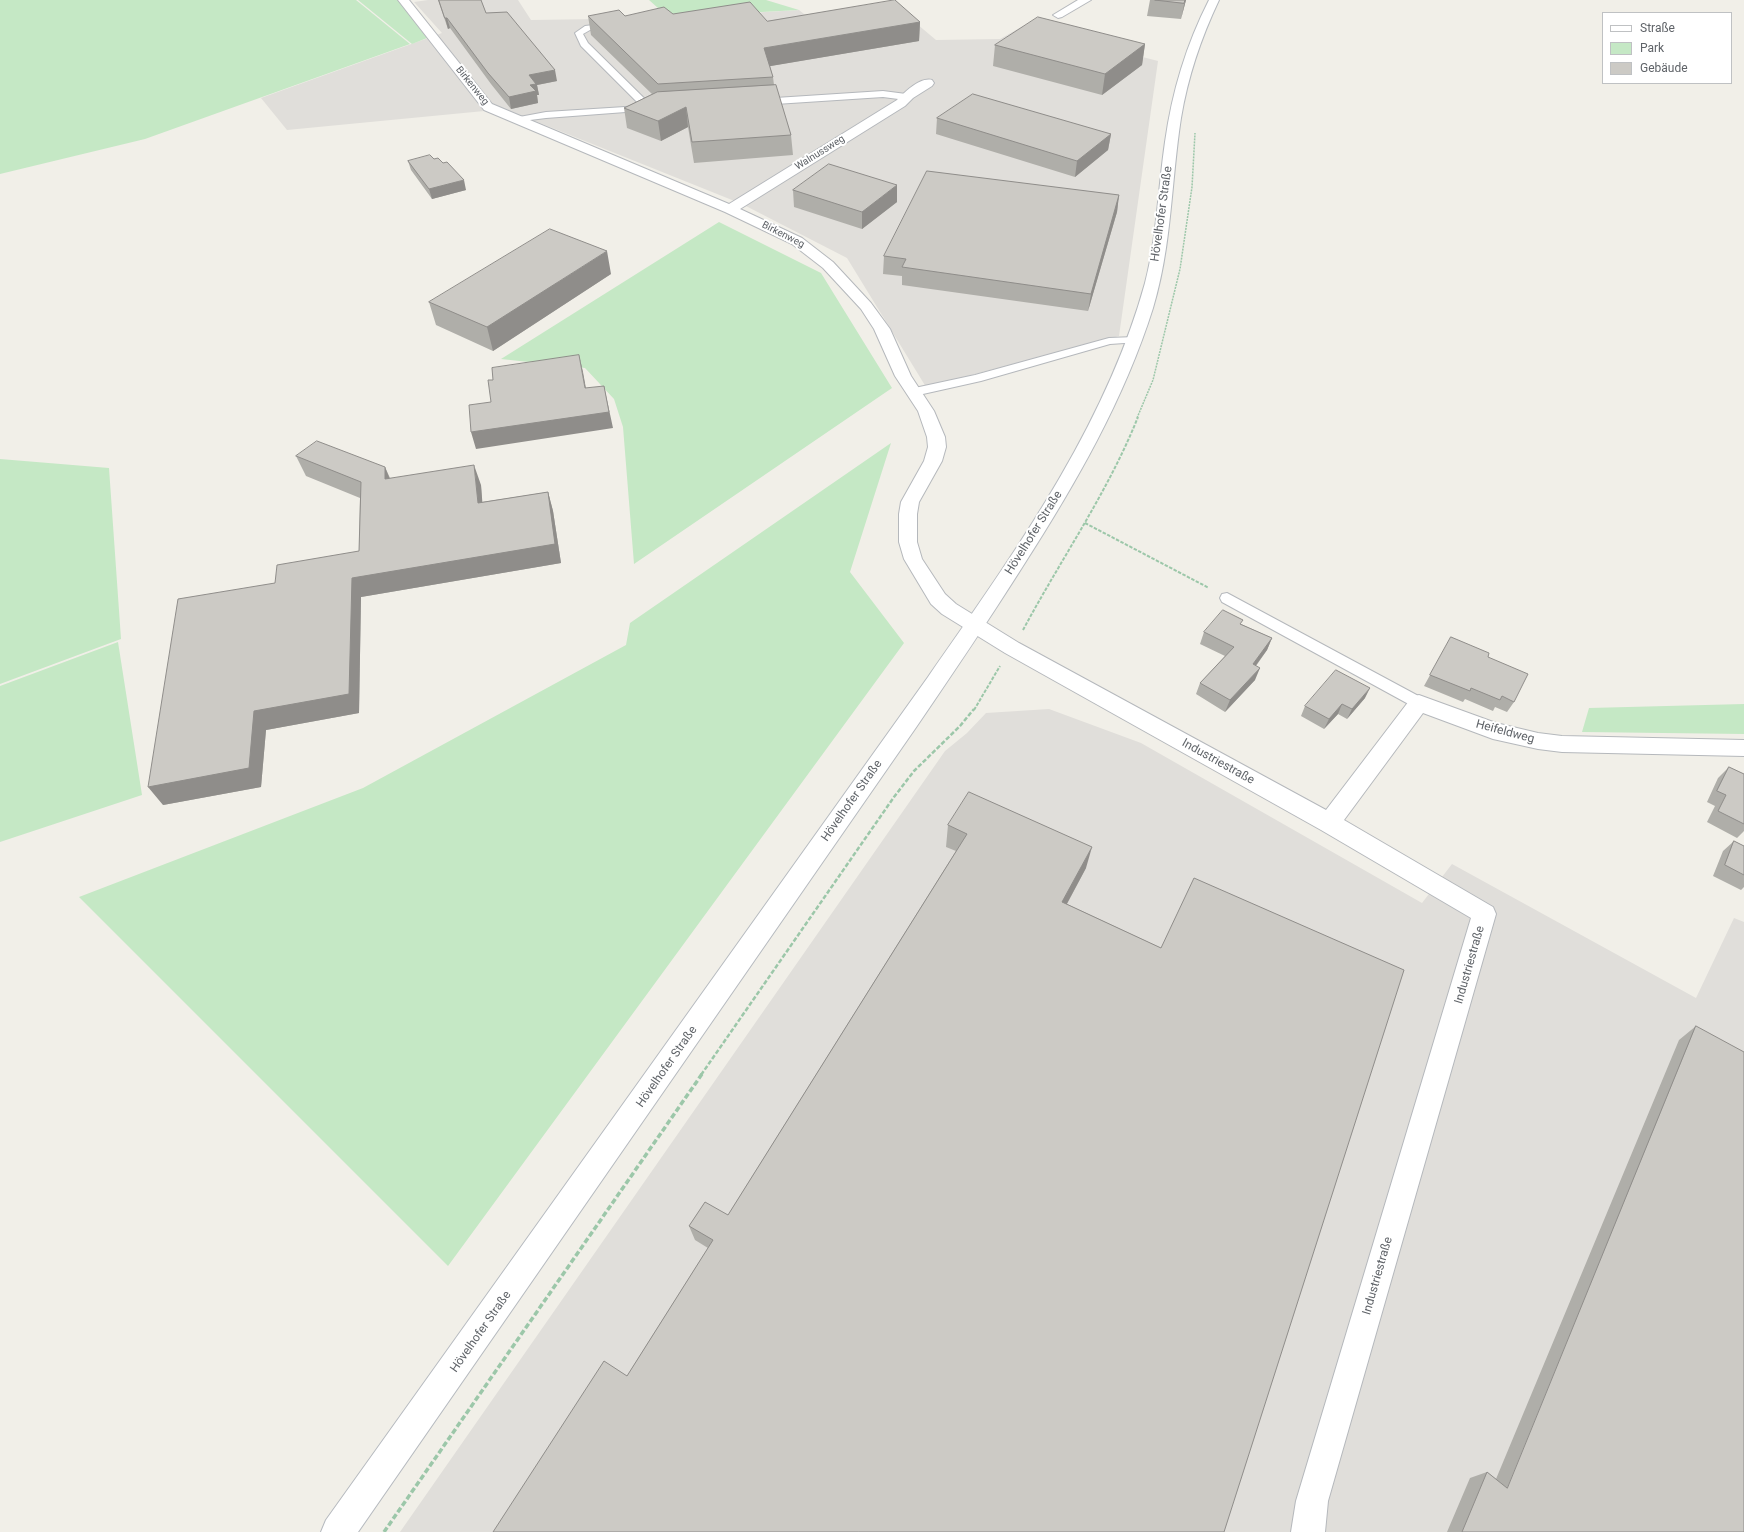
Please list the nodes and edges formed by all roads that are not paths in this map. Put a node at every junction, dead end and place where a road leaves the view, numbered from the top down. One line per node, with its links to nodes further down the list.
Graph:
1 (403, 0): 9 (street, Birkenweg)
2 (1086, 0): 4 (street)
3 (1214, 0): 11 (street, Hövelhofer Straße)
4 (1058, 15)
5 (620, 24): 9 (lane)
6 (928, 82): 7 (street, Walnussweg)
7 (907, 96): 8 (lane); 10 (street, Walnussweg)
8 (751, 102)
9 (517, 120): 10 (street, Birkenweg)
10 (730, 209): 12 (street, Birkenweg)
11 (1135, 340): 12 (lane); 14 (street, Hövelhofer Straße)
12 (914, 392): 14 (street, Birkenweg)
13 (1227, 598): 15 (lane)
14 (975, 626): 17 (street, Industriestraße); 18 (street, Hövelhofer Straße)
15 (1419, 703): 16 (street, Heifeldweg); 17 (street)
16 (1744, 748)
17 (1329, 823): 19 (street, Industriestraße)
18 (338, 1532)
19 (1308, 1532)

